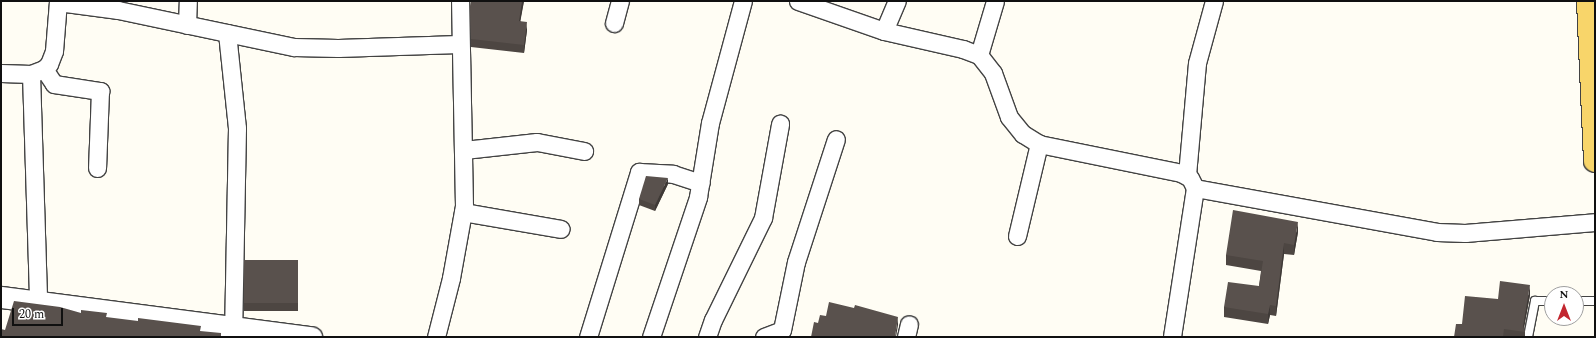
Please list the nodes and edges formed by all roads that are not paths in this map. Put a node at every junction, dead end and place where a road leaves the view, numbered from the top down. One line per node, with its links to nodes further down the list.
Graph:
1 (188, 1): 13 (street)
2 (460, 1): 16 (street)
3 (620, 1): 12 (street)
4 (743, 1): 28 (street)
5 (798, 1): 11 (street)
6 (897, 1): 14 (street)
7 (995, 1): 17 (street)
8 (1214, 1): 27 (street)
9 (1588, 1): 25 (main road)
10 (58, 2): 13 (street); 18 (street)
11 (826, 5): 14 (street)
12 (614, 23)
13 (187, 25): 15 (street)
14 (884, 31): 17 (street)
15 (227, 33): 16 (street); 38 (street)
16 (459, 44): 23 (street)
17 (979, 55): 22 (street)
18 (37, 71): 19 (street); 26 (street); 34 (street)
19 (1, 73)
20 (780, 124): 43 (street)
21 (836, 140): 44 (street)
22 (1039, 144): 27 (street); 32 (street)
23 (464, 150): 24 (street); 29 (street)
24 (584, 151)
25 (1595, 161)
26 (96, 168)
27 (1191, 182): 30 (street); 45 (street)
28 (701, 183): 41 (street); 42 (street)
29 (463, 212): 31 (street); 40 (street)
30 (1595, 222)
31 (561, 229)
32 (1017, 236)
33 (1, 297): 34 (street)
34 (38, 300): 38 (street)
35 (1544, 301): 46 (lane)
36 (1584, 301): 37 (lane)
37 (1595, 301)
38 (233, 328): 39 (street)
39 (311, 337)
40 (436, 337)
41 (588, 337)
42 (652, 337)
43 (707, 337)
44 (764, 337)
45 (1172, 337)
46 (1528, 337)

